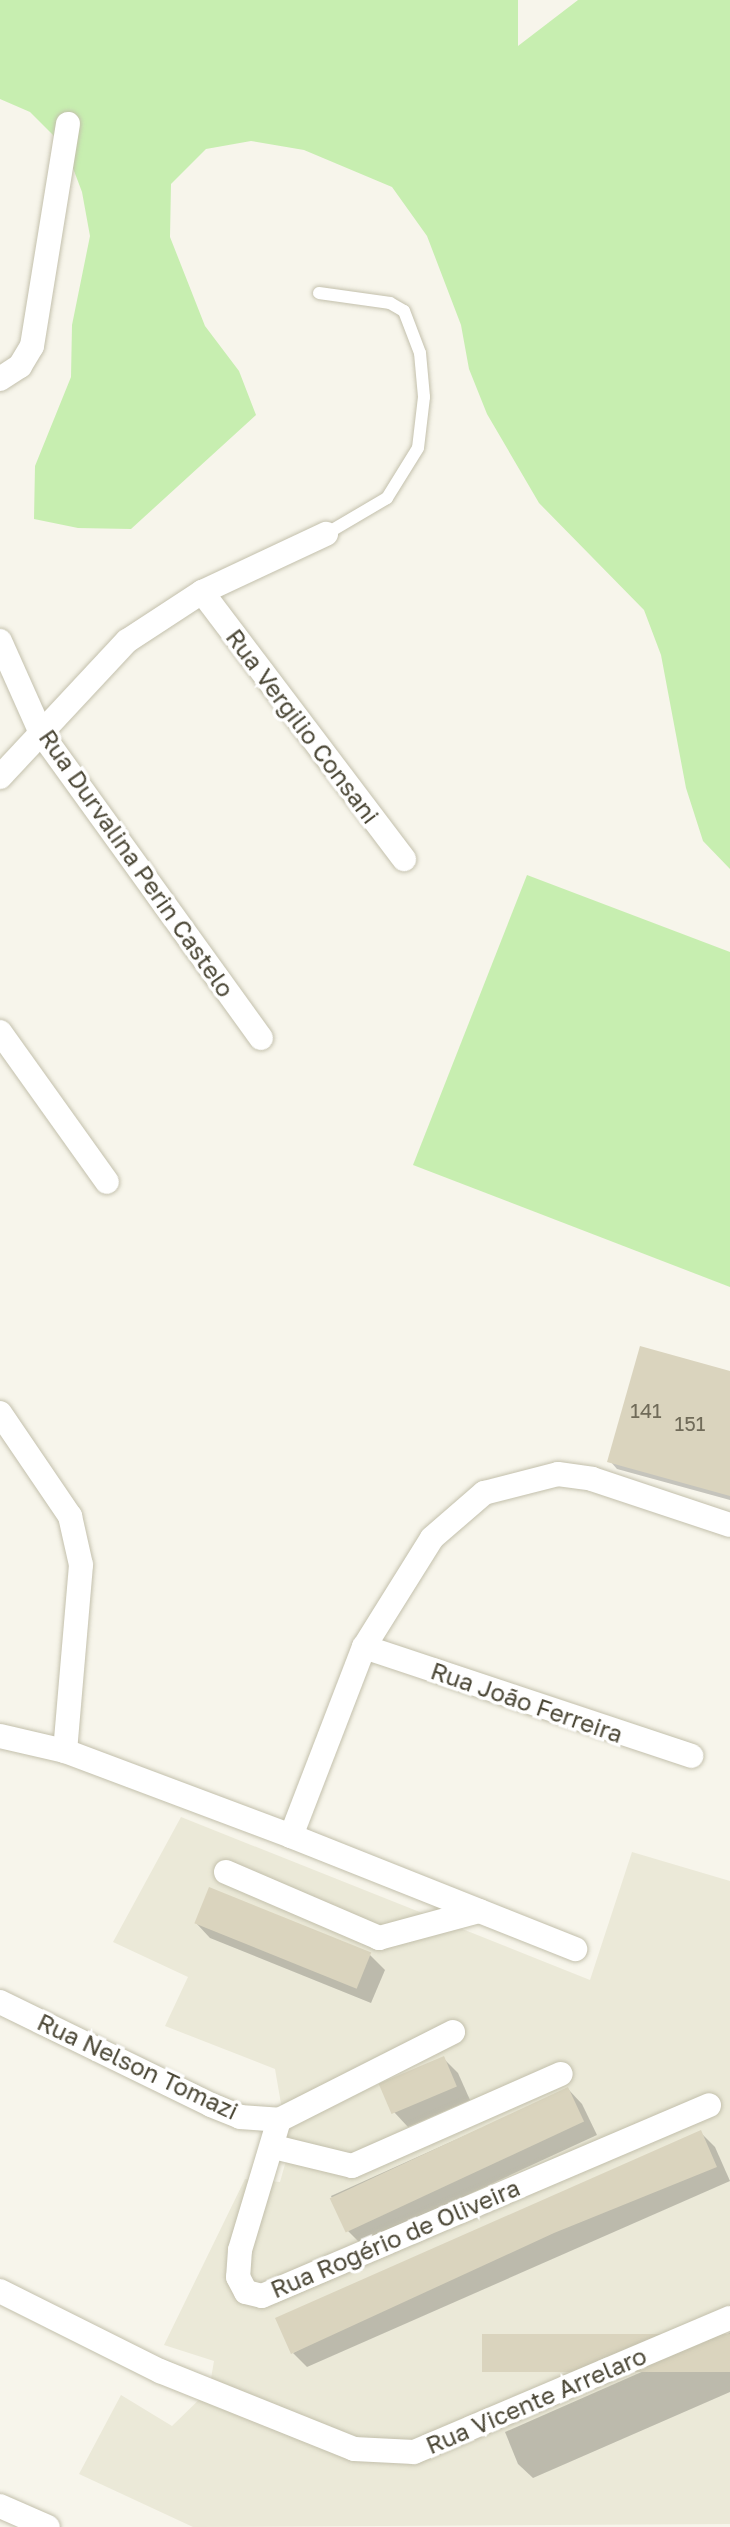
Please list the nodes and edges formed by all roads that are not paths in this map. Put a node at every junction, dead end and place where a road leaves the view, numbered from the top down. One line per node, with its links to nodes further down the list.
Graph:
1 (68, 124): 3 (street)
2 (319, 293): 4 (lane)
3 (0, 379)
4 (326, 534): 5 (street)
5 (202, 592): 7 (street); 9 (street, Rua Vergilio Consani)
6 (0, 641): 7 (street, Rua Durvalina Perin Castelo)
7 (41, 733): 8 (street); 11 (street, Rua Durvalina Perin Castelo)
8 (0, 777)
9 (404, 859)
10 (0, 1032): 12 (street)
11 (261, 1038)
12 (107, 1182)
13 (0, 1413): 17 (street)
14 (730, 1525): 15 (street)
15 (364, 1647): 18 (street, Rua João Ferreira); 19 (street)
16 (0, 1736): 17 (street)
17 (65, 1751): 19 (street)
18 (691, 1756)
19 (291, 1836): 21 (street)
20 (226, 1872): 21 (street)
21 (479, 1911): 22 (street)
22 (575, 1949)
23 (0, 2002): 27 (street, Rua Nelson Tomazi)
24 (453, 2032): 27 (street)
25 (561, 2074): 28 (street)
26 (709, 2105): 28 (street, Rua Rogério de Oliveira)
27 (279, 2120): 28 (street, Rua Rogério de Oliveira)
28 (274, 2147)
29 (0, 2291): 30 (street, Rua Vicente Arrelaro)
30 (730, 2318)
31 (0, 2506): 32 (street)
32 (48, 2527)

